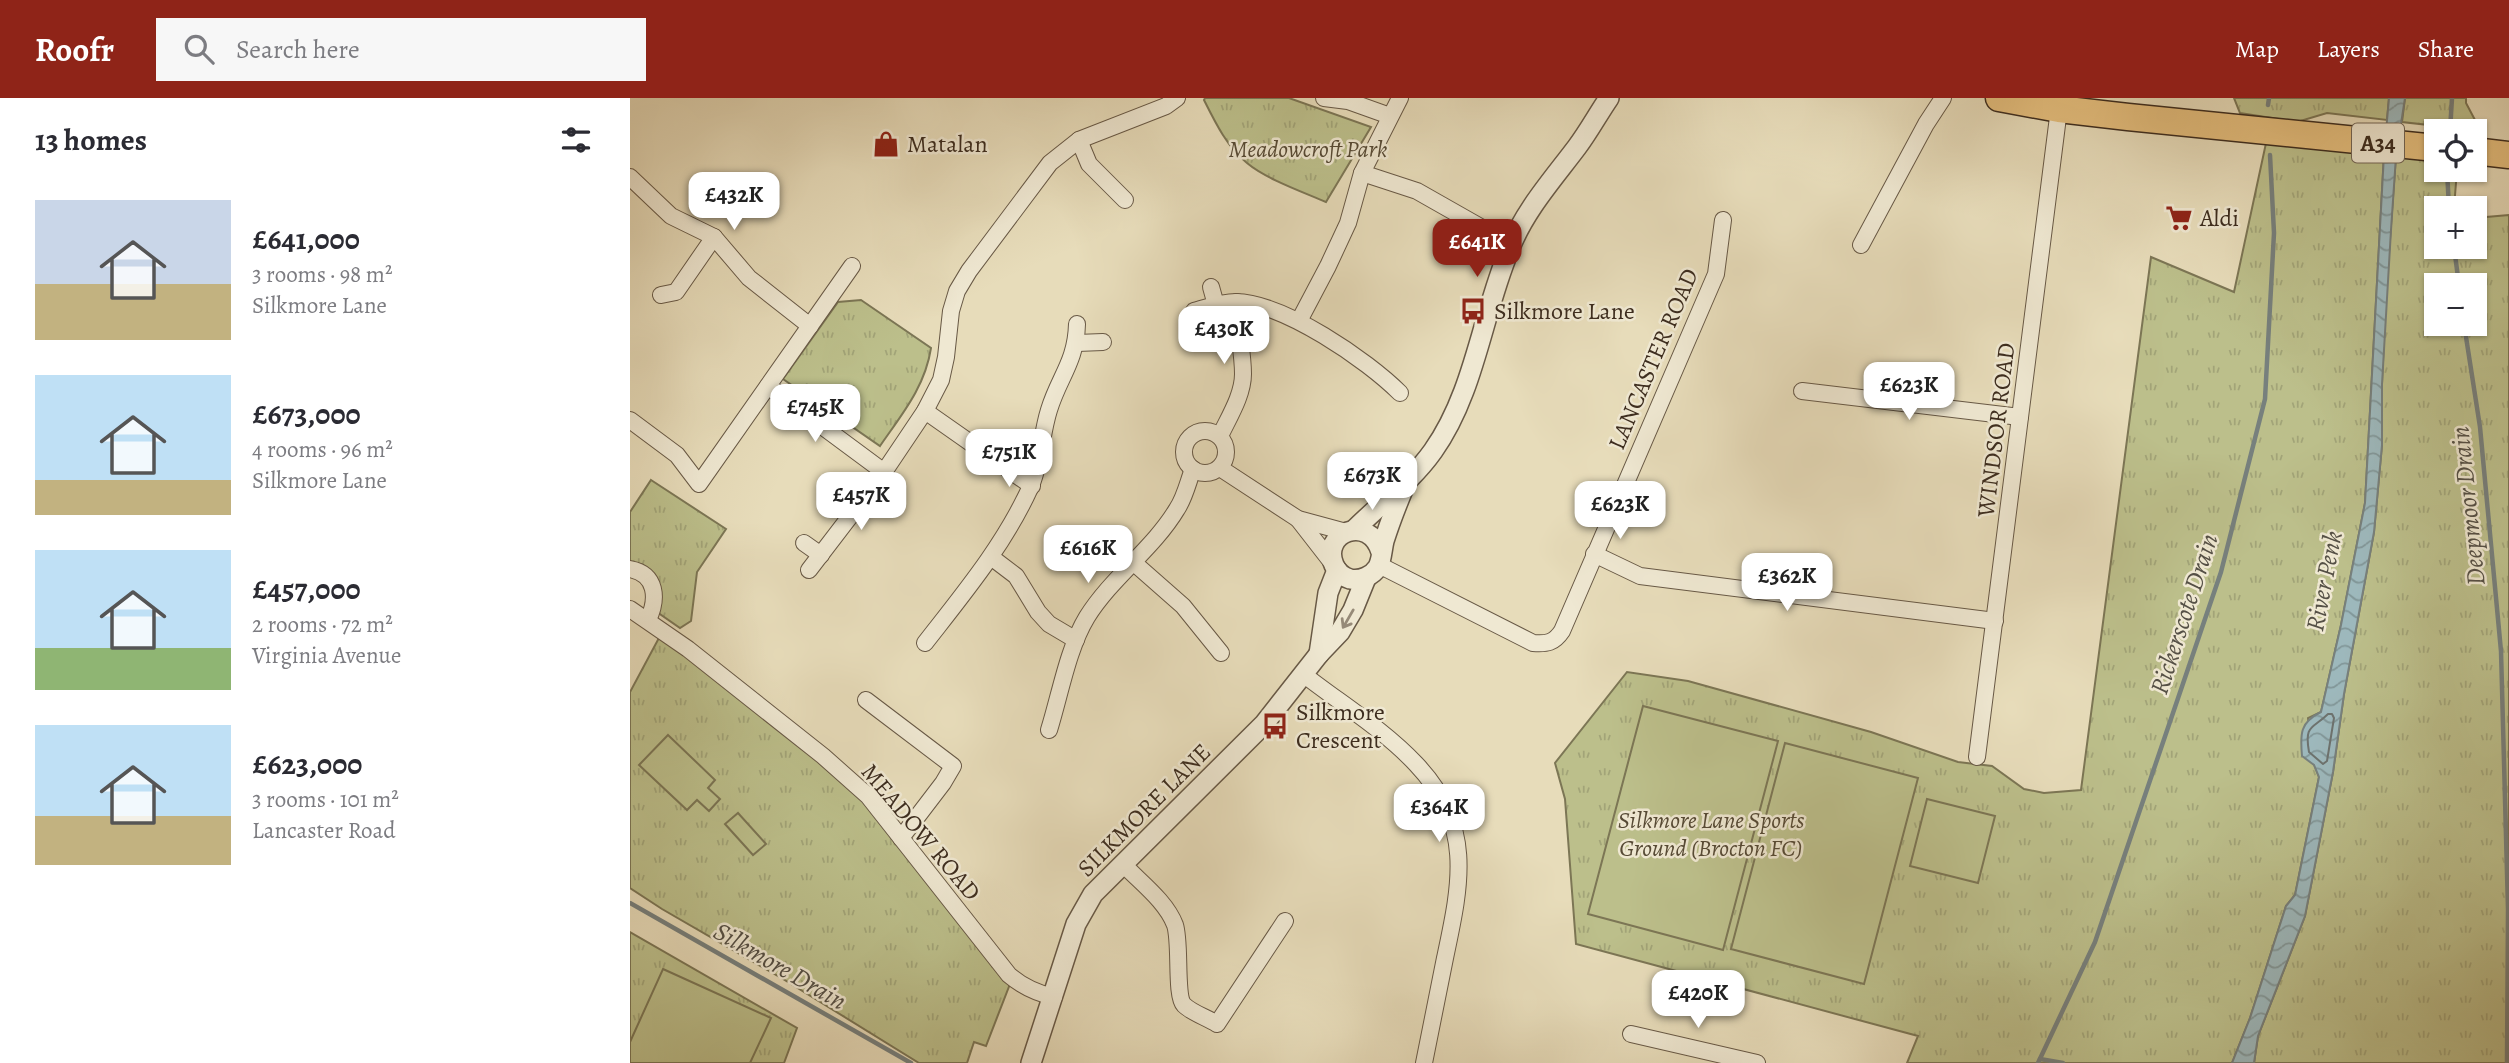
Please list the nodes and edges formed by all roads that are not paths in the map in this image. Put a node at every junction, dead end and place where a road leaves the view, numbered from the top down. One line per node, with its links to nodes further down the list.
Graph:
1 (1324, 98): 8 (street)
2 (1400, 98): 8 (street)
3 (1943, 98): 19 (street)
4 (1999, 98): 7 (highway, A34)
5 (1168, 101): 9 (street)
6 (1606, 101): 41 (street, SILKMORE LANE)
7 (2059, 109): 10 (highway, A34); 35 (street, WINDSOR ROAD)
8 (1390, 116): 13 (street)
9 (1079, 140): 15 (street); 34 (street)
10 (2424, 147)
11 (2487, 152): 12 (highway)
12 (2509, 155)
13 (1362, 173): 17 (street); 26 (street)
14 (630, 177): 18 (street)
15 (1125, 200)
16 (1723, 220): 46 (street, LANCASTER ROAD)
17 (1484, 229)
18 (714, 237): 22 (street); 28 (street)
19 (1861, 245)
20 (852, 266): 28 (street)
21 (1211, 287): 24 (street)
22 (673, 298)
23 (1237, 302): 24 (street); 26 (street); 37 (street)
24 (1216, 305): 25 (street)
25 (1194, 311)
26 (1299, 321): 33 (street)
27 (1077, 324): 30 (street)
28 (810, 326): 31 (street)
29 (1103, 341): 30 (street)
30 (1077, 342): 42 (street)
31 (768, 386): 36 (street); 40 (street)
32 (1802, 391): 35 (street)
33 (1400, 393)
34 (925, 411): 40 (street); 42 (street)
35 (2020, 417): 56 (street, WINDSOR ROAD)
36 (630, 420)
37 (1220, 436): 38 (street); 39 (street)
38 (1220, 468): 39 (street); 43 (street)
39 (1193, 469): 49 (street)
40 (884, 472): 47 (street)
41 (1405, 485): 44 (street, SILKMORE LANE); 50 (street, SILKMORE LANE)
42 (1032, 486): 48 (street)
43 (1298, 519): 44 (street); 51 (street)
44 (1350, 531): 50 (street); 51 (street, SILKMORE LANE)
45 (804, 543): 47 (street)
46 (1594, 554): 50 (street, LANCASTER ROAD); 56 (street)
47 (821, 555): 53 (street)
48 (991, 557): 57 (street); 58 (street)
49 (1133, 562): 57 (street); 59 (street)
50 (1375, 565): 51 (street); 60 (street, SILKMORE LANE, one-way to 60)
51 (1335, 567): 60 (street, SILKMORE LANE)
52 (630, 569): 55 (street)
53 (809, 570)
54 (630, 609): 55 (street, MEADOW ROAD)
55 (648, 620): 65 (street, MEADOW ROAD)
56 (1995, 621): 64 (street, WINDSOR ROAD)
57 (1076, 640): 63 (street)
58 (925, 643)
59 (1221, 653)
60 (1319, 654): 61 (street, SILKMORE LANE)
61 (1303, 674): 66 (street, SILKMORE LANE); 72 (street)
62 (866, 700): 65 (street)
63 (1049, 730)
64 (1977, 757)
65 (901, 838): 68 (street, MEADOW ROAD)
66 (1123, 864): 67 (street); 68 (street, SILKMORE LANE)
67 (1285, 921)
68 (1054, 997): 71 (street, SILKMORE LANE)
69 (1631, 1034): 70 (street)
70 (1737, 1061): 73 (street)
71 (1031, 1063)
72 (1424, 1063)
73 (1757, 1063)

